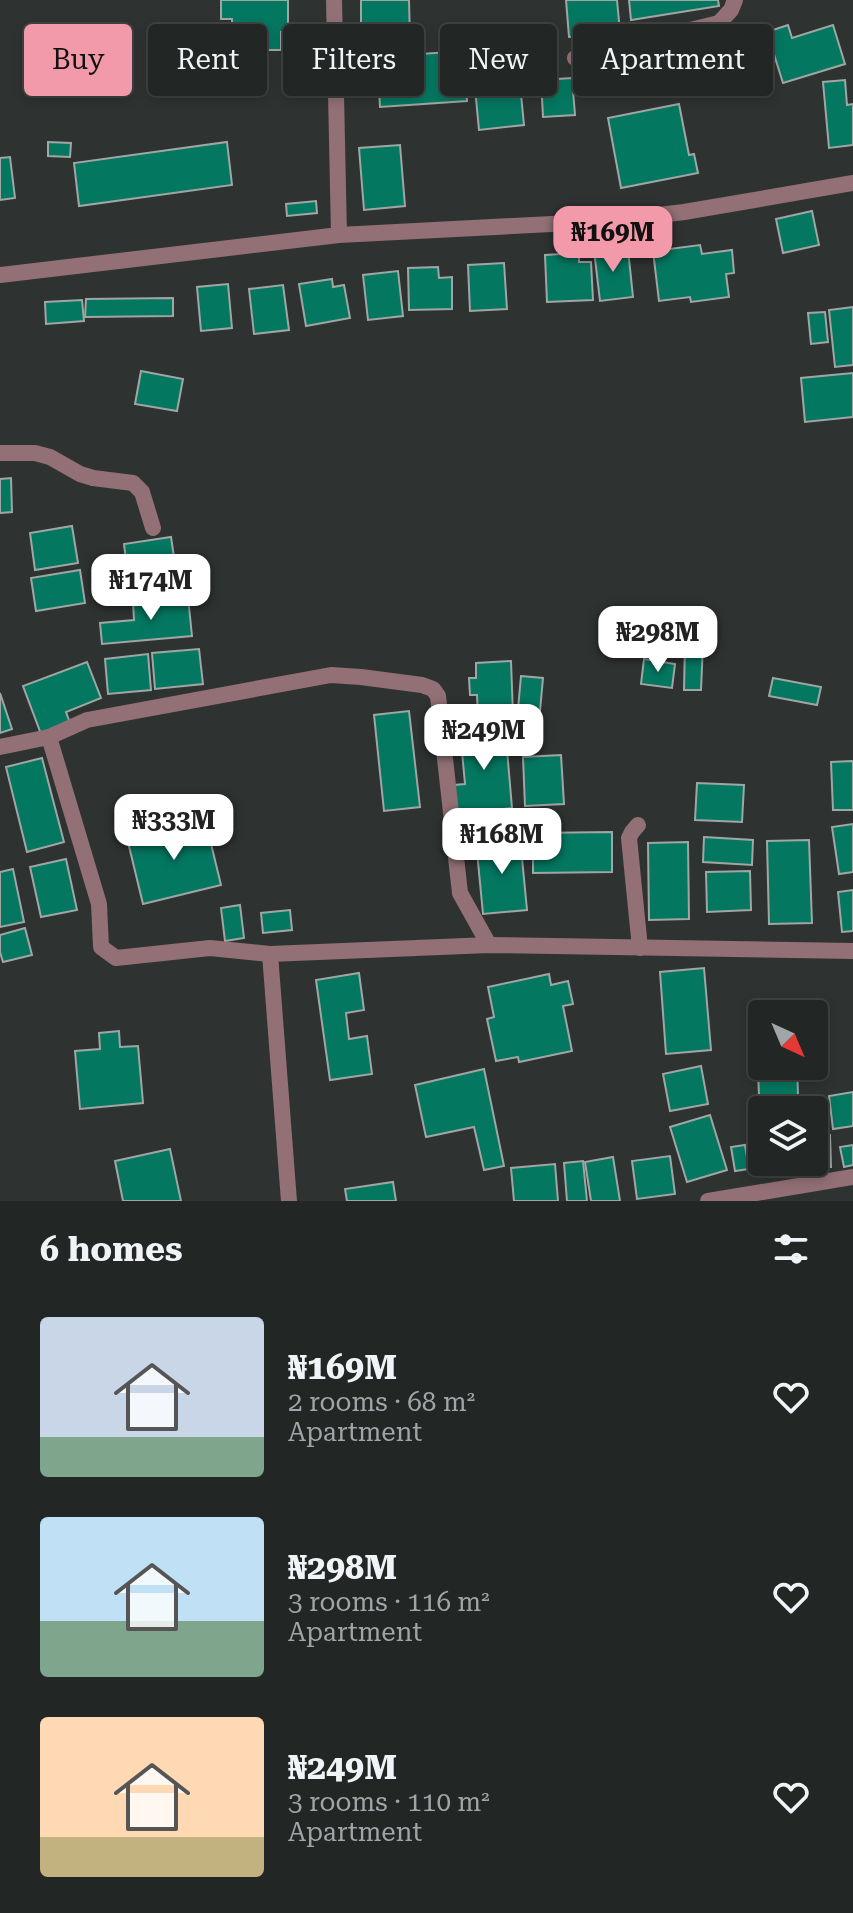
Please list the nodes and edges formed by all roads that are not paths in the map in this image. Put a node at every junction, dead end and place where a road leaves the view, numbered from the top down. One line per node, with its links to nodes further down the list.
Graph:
1 (334, 0): 5 (street)
2 (735, 0): 3 (street)
3 (715, 24)
4 (853, 183): 5 (street)
5 (339, 235): 6 (street)
6 (0, 275)
7 (0, 453): 8 (street)
8 (153, 528)
9 (49, 737): 10 (street); 12 (street); 15 (street)
10 (0, 747)
11 (638, 825): 13 (street)
12 (489, 945): 13 (street); 15 (street)
13 (640, 948): 14 (street)
14 (853, 951)
15 (270, 954): 18 (street)
16 (853, 1177): 17 (street)
17 (764, 1197): 19 (street)
18 (289, 1201)
19 (708, 1201)

